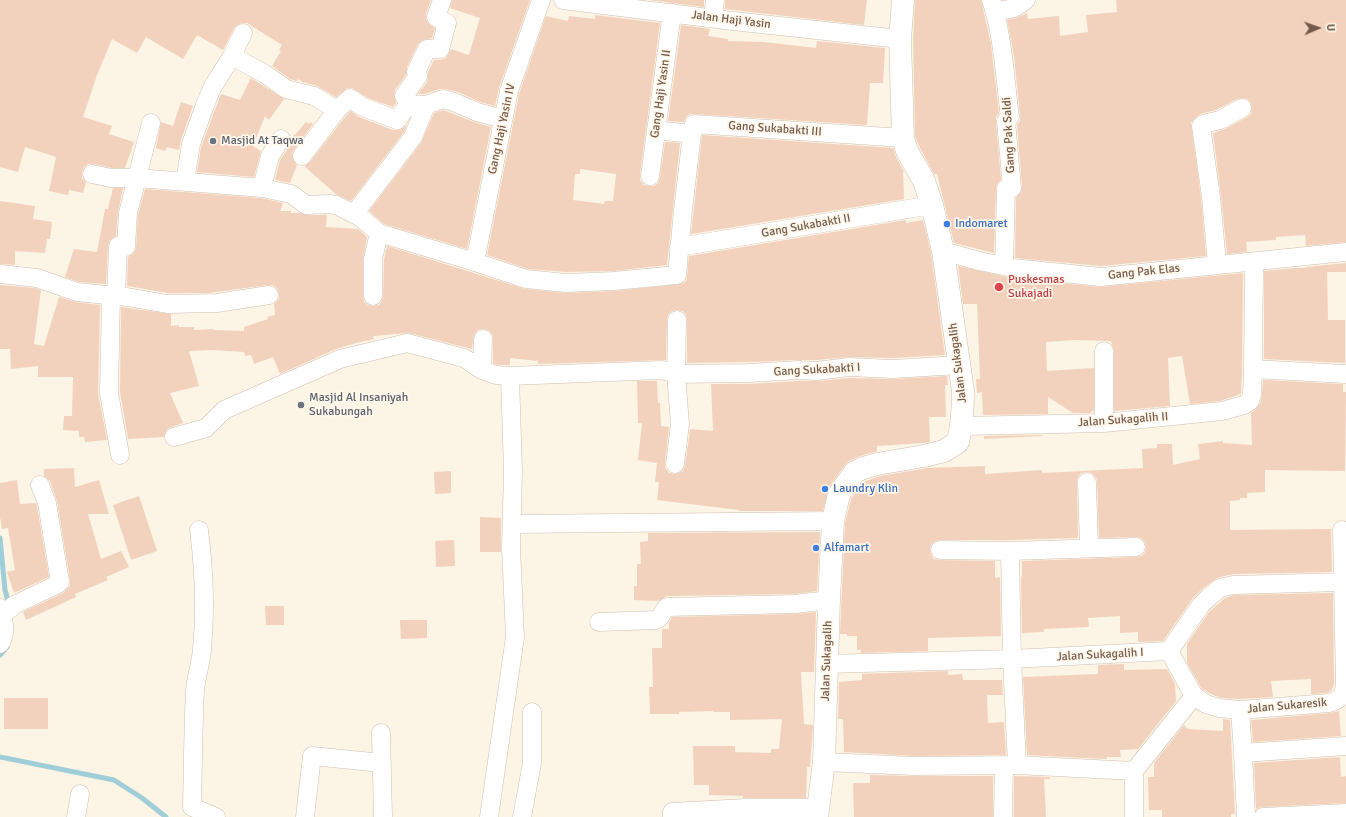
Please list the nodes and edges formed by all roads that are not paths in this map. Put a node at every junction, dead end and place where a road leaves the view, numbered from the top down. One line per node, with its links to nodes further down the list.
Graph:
1 (442, 0): 13 (street)
2 (541, 0): 16 (street, Gang Haji Yasin IV)
3 (563, 0): 8 (street, Jalan Haji Yasin)
4 (715, 0): 9 (street)
5 (903, 0): 11 (street, Jalan Sukagalih)
6 (1026, 0): 7 (street)
7 (993, 6): 36 (street, Gang Pak Saldi)
8 (660, 8): 9 (street, Jalan Haji Yasin); 18 (street, Gang Haji Yasin II)
9 (713, 18): 11 (street, Jalan Haji Yasin)
10 (243, 34): 12 (street)
11 (900, 39): 20 (street, Jalan Sukagalih)
12 (232, 56): 15 (street); 26 (street)
13 (418, 104): 15 (street); 16 (street); 29 (street)
14 (1242, 108): 35 (street)
15 (337, 110): 22 (street)
16 (503, 119): 34 (street, Gang Haji Yasin IV)
17 (151, 123): 25 (street)
18 (656, 130): 19 (street); 24 (street, Gang Haji Yasin II)
19 (692, 134): 20 (street, Gang Sukabakti III); 31 (street)
20 (903, 138): 28 (street, Jalan Sukagalih)
21 (281, 140): 27 (street)
22 (302, 156)
23 (92, 174): 25 (street)
24 (650, 176)
25 (136, 178): 26 (street); 40 (street)
26 (185, 182): 27 (street)
27 (262, 188): 29 (street)
28 (932, 205): 31 (street, Gang Sukabakti II); 32 (street, Jalan Sukagalih)
29 (354, 214): 30 (street)
30 (379, 233): 34 (street); 41 (street)
31 (679, 248): 34 (street)
32 (943, 251): 36 (street, Gang Pak Elas); 45 (street, Jalan Sukagalih)
33 (1346, 252): 35 (street, Gang Pak Elas)
34 (475, 262)
35 (1217, 264): 36 (street, Gang Pak Elas)
36 (1004, 266)
37 (1254, 270): 46 (street, Jalan Sukagalih II)
38 (0, 274): 40 (street)
39 (269, 295): 40 (street)
40 (114, 296): 54 (street)
41 (373, 296)
42 (676, 320): 48 (street)
43 (483, 339): 47 (street)
44 (1104, 351): 51 (street)
45 (959, 365): 48 (street, Gang Sukabakti I); 52 (street, Jalan Sukagalih)
46 (1253, 369): 49 (street); 51 (street, Jalan Sukagalih II)
47 (482, 370): 50 (street, Gang Sukabakti I); 53 (street, Gang Sukabakti I)
48 (676, 374): 50 (street, Gang Sukabakti I); 55 (street)
49 (1346, 374)
50 (510, 376): 59 (street)
51 (1104, 423): 52 (street, Jalan Sukagalih II)
52 (962, 426): 58 (street, Jalan Sukagalih)
53 (174, 437)
54 (120, 455)
55 (675, 464)
56 (1087, 482): 63 (street)
57 (40, 485): 68 (street)
58 (833, 521): 59 (street); 67 (street, Jalan Sukagalih)
59 (512, 524): 92 (street)
60 (199, 530): 89 (street)
61 (1342, 530): 66 (street, Jalan Sukaresik)
62 (1136, 547): 63 (street)
63 (1089, 548): 65 (street)
64 (940, 550): 65 (street)
65 (1010, 550): 72 (street)
66 (1343, 582): 71 (street); 75 (street, Jalan Sukaresik)
67 (829, 600): 69 (street); 73 (street, Jalan Sukagalih)
68 (6, 610): 70 (street)
69 (599, 622)
70 (5, 638)
71 (1169, 651): 72 (street, Jalan Sukagalih I); 74 (street)
72 (1012, 659): 73 (street, Jalan Sukagalih I); 82 (street)
73 (826, 664): 80 (street, Jalan Sukagalih)
74 (1194, 696): 75 (street, Jalan Sukaresik); 83 (street)
75 (1240, 710): 79 (street)
76 (532, 712): 93 (street)
77 (381, 733): 81 (street)
78 (1346, 746): 79 (street)
79 (1243, 753): 96 (street)
80 (824, 762): 82 (street); 85 (street, Jalan Sukagalih)
81 (382, 763): 90 (street); 91 (street)
82 (1010, 765): 83 (street); 94 (street)
83 (1134, 771): 95 (street)
84 (80, 794): 88 (street)
85 (817, 812): 87 (street)
86 (1346, 813): 97 (street)
87 (672, 814)
88 (76, 817)
89 (216, 817)
90 (305, 817)
91 (383, 817)
92 (489, 817)
93 (522, 817)
94 (1003, 817)
95 (1134, 817)
96 (1246, 817)
97 (1263, 817)

